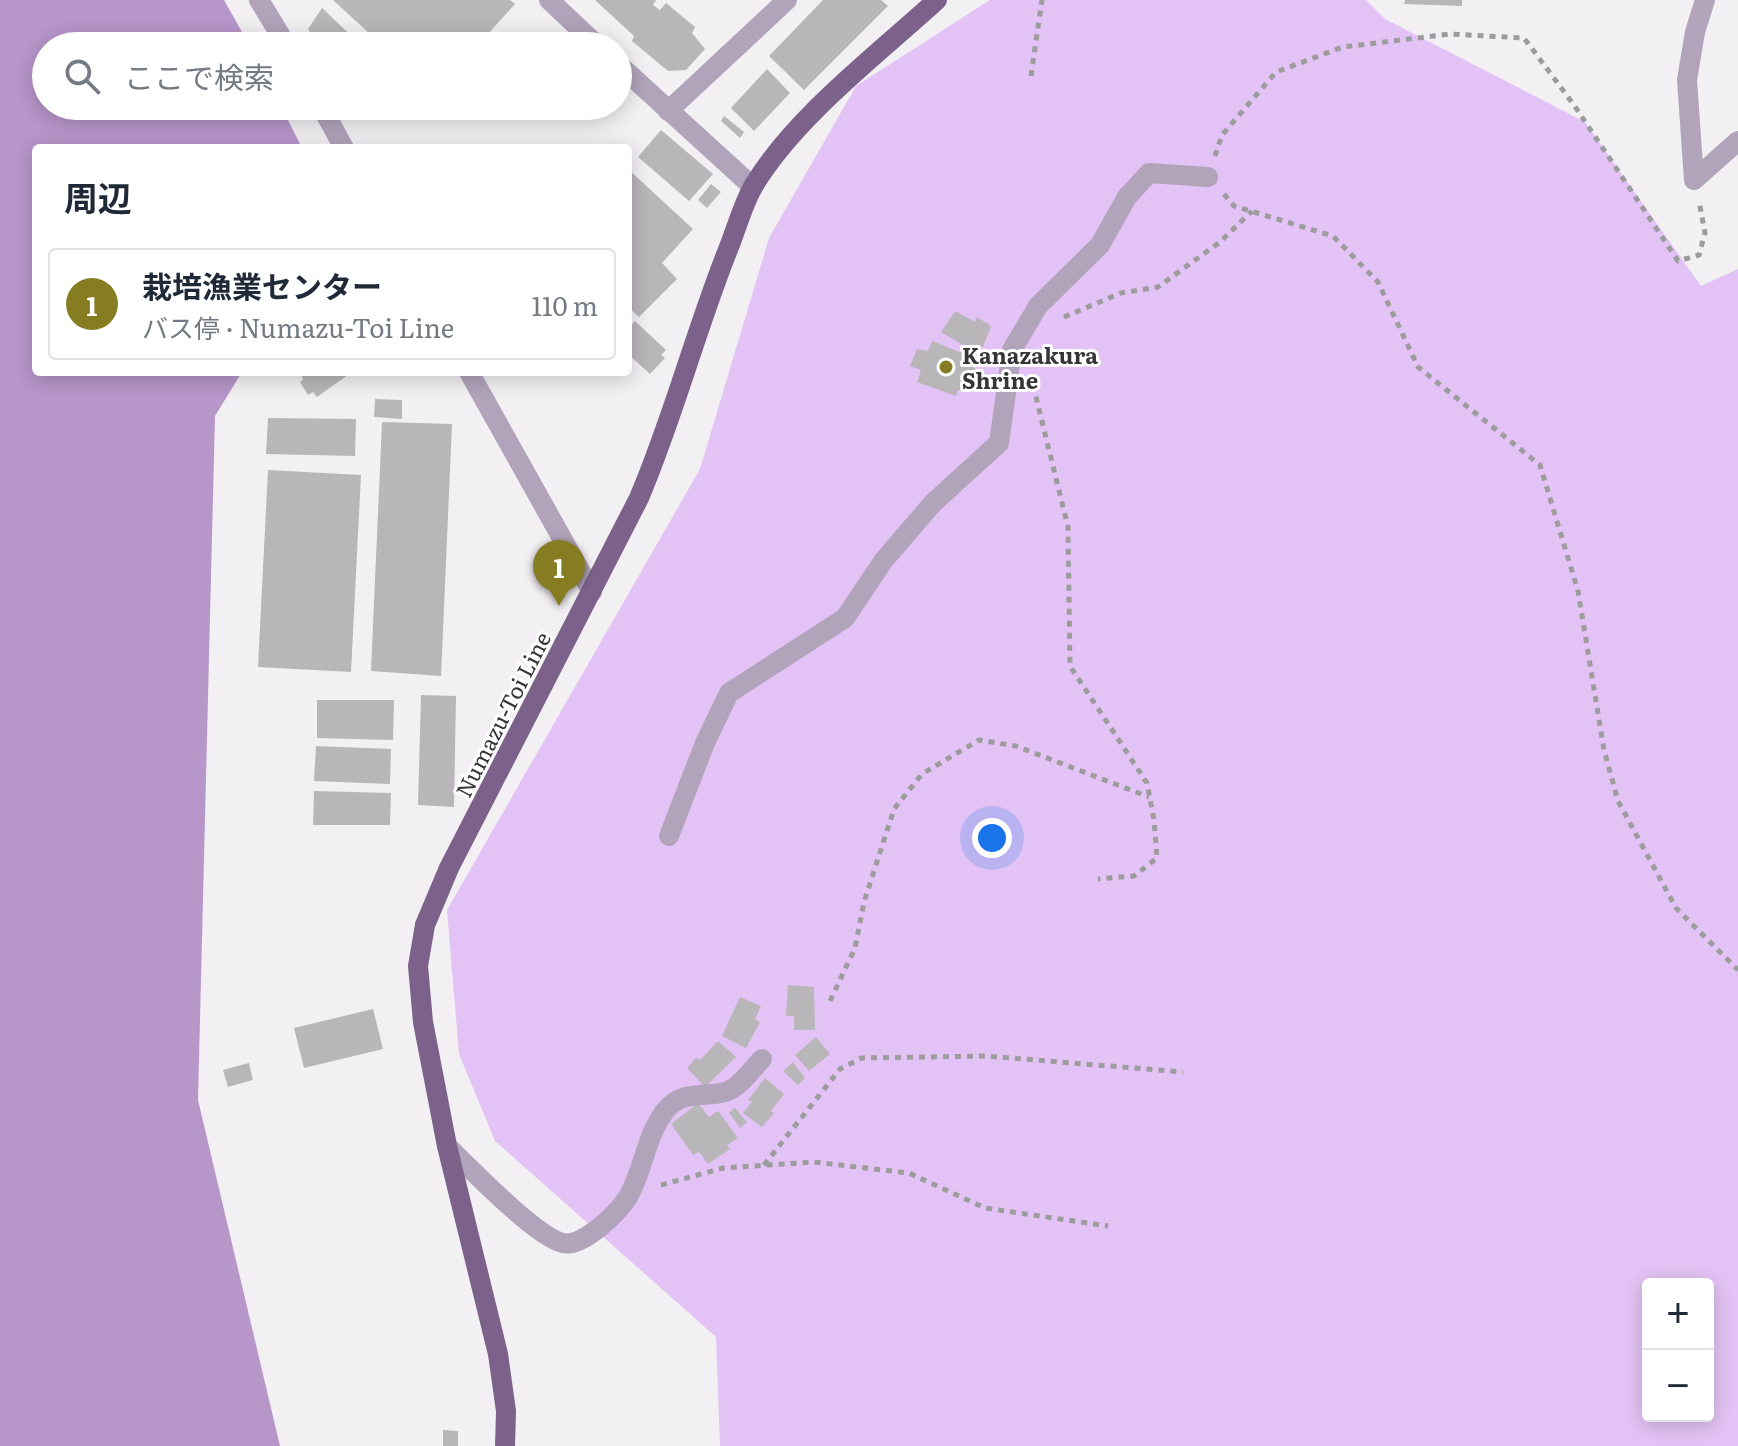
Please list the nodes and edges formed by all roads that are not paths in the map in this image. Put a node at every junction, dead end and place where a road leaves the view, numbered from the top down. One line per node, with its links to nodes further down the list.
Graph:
1 (259, 0): 6 (street)
2 (549, 0): 7 (street)
3 (787, 0): 9 (street)
4 (937, 0): 16 (main road, Numazu-Toi Line)
5 (1705, 0): 15 (street)
6 (278, 32)
7 (583, 32)
8 (632, 77): 9 (street)
9 (668, 111): 16 (street)
10 (329, 120): 12 (street)
11 (1738, 141): 15 (street)
12 (342, 144)
13 (1738, 159): 15 (street)
14 (1208, 177): 19 (street)
15 (1694, 180)
16 (753, 187): 18 (main road, Numazu-Toi Line)
17 (471, 376): 18 (street)
18 (592, 592): 21 (main road, Numazu-Toi Line)
19 (669, 836)
20 (762, 1059): 21 (street)
21 (447, 1146): 22 (main road, Numazu-Toi Line)
22 (505, 1446)

